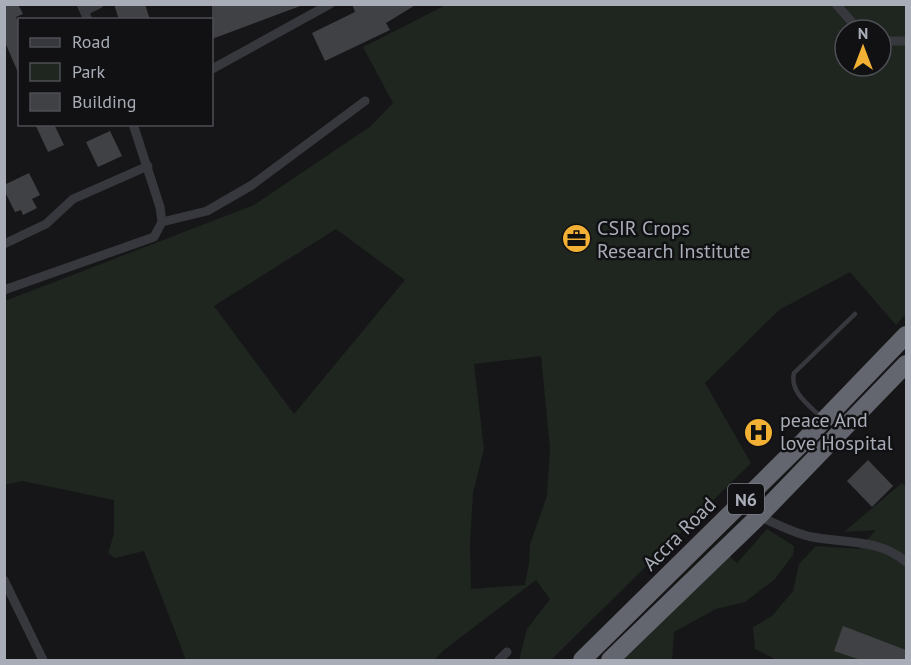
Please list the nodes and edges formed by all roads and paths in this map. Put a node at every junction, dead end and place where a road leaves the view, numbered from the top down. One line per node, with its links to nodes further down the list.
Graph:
1 (99, 4): 5 (street)
2 (330, 4): 4 (street)
3 (836, 4): 6 (street)
4 (310, 9): 7 (street)
5 (85, 12)
6 (848, 18)
7 (213, 68)
8 (365, 101): 11 (street)
9 (134, 126): 10 (street)
10 (148, 166): 11 (street); 12 (street)
11 (162, 222): 13 (street)
12 (4, 243)
13 (4, 290)
14 (855, 314): 17 (lane)
15 (906, 335): 17 (highway, Accra Road / N6)
16 (906, 364): 18 (highway, N6)
17 (823, 420): 24 (highway, Accra Road / N6)
18 (759, 516): 19 (street); 25 (highway, N6)
19 (906, 562)
20 (4, 580): 22 (street)
21 (507, 652): 23 (street)
22 (43, 660)
23 (499, 660)
24 (582, 660)
25 (610, 660)

